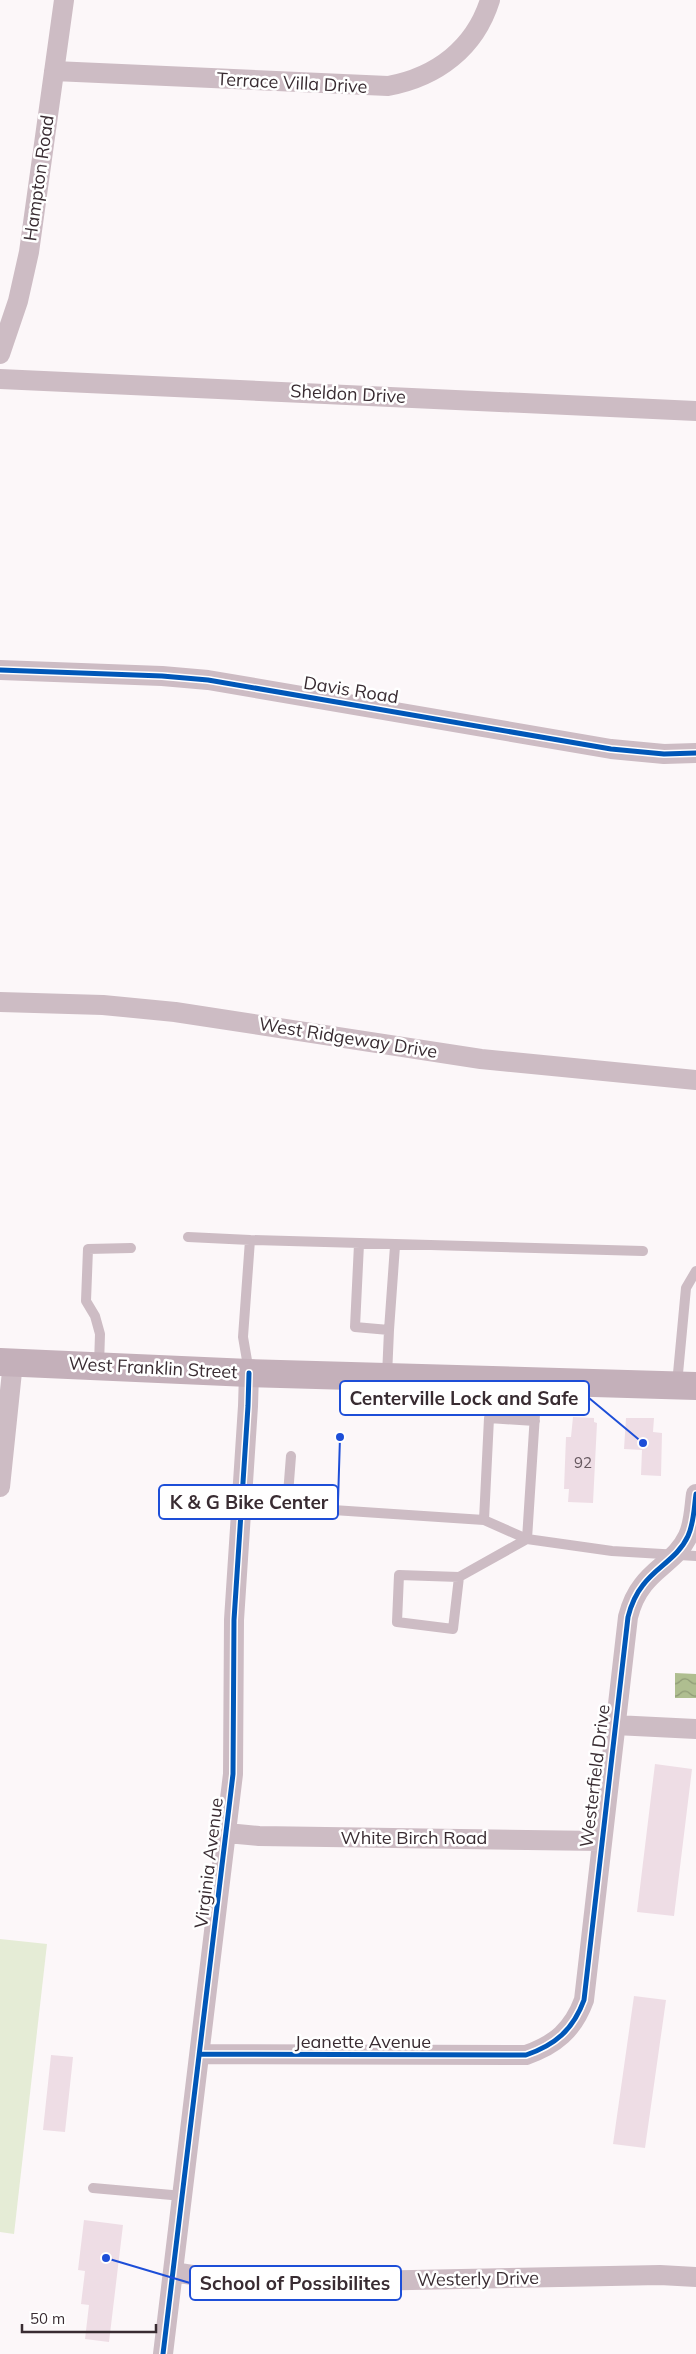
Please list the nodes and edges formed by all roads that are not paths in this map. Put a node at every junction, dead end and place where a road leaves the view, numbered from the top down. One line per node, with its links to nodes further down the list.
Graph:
1 (64, 0): 3 (street, Hampton Road)
2 (490, 0): 3 (street, Terrace Villa Drive)
3 (54, 71): 4 (street, Hampton Road)
4 (0, 354)
5 (0, 379): 6 (street, Sheldon Drive)
6 (696, 411)
7 (0, 670): 8 (street, Davis Road)
8 (696, 753)
9 (0, 1002): 10 (street, West Ridgeway Drive)
10 (696, 1080)
11 (188, 1237): 12 (lane)
12 (250, 1240): 13 (lane); 21 (lane)
13 (359, 1244): 14 (lane); 18 (lane)
14 (395, 1246): 16 (lane); 18 (lane)
15 (131, 1248): 20 (lane)
16 (643, 1251)
17 (696, 1271): 24 (lane)
18 (389, 1330): 22 (lane)
19 (6, 1362): 20 (main road, West Franklin Street); 27 (street)
20 (99, 1366): 21 (main road, West Franklin Street)
21 (249, 1373): 22 (main road, West Franklin Street); 29 (street, Virginia Avenue)
22 (387, 1376): 23 (main road, West Franklin Street)
23 (538, 1381): 24 (main road, West Franklin Street); 25 (lane)
24 (686, 1386)
25 (535, 1421): 31 (lane); 33 (lane)
26 (291, 1456): 30 (lane)
27 (0, 1487)
28 (696, 1494): 32 (street, Westerfield Drive)
29 (242, 1504): 30 (lane); 39 (street, Virginia Avenue)
30 (288, 1507): 31 (lane)
31 (484, 1520): 33 (lane)
32 (693, 1532): 34 (street, Westerfield Drive)
33 (527, 1539): 34 (lane); 36 (lane)
34 (675, 1556): 35 (lane); 37 (street, Westerfield Drive)
35 (696, 1556)
36 (459, 1577): 36 (lane)
37 (615, 1725): 38 (street); 40 (street, Westerfield Drive)
38 (696, 1729)
39 (227, 1834): 40 (street, White Birch Road); 41 (street, Virginia Avenue)
40 (601, 1841): 42 (street, Westerfield Drive)
41 (200, 2054): 42 (street, Jeanette Avenue); 44 (street, Virginia Avenue)
42 (526, 2055)
43 (93, 2188): 44 (lane)
44 (183, 2196): 45 (street, Virginia Avenue)
45 (173, 2272): 46 (street, Westerly Drive); 47 (street, Virginia Avenue)
46 (695, 2277)
47 (163, 2354)

